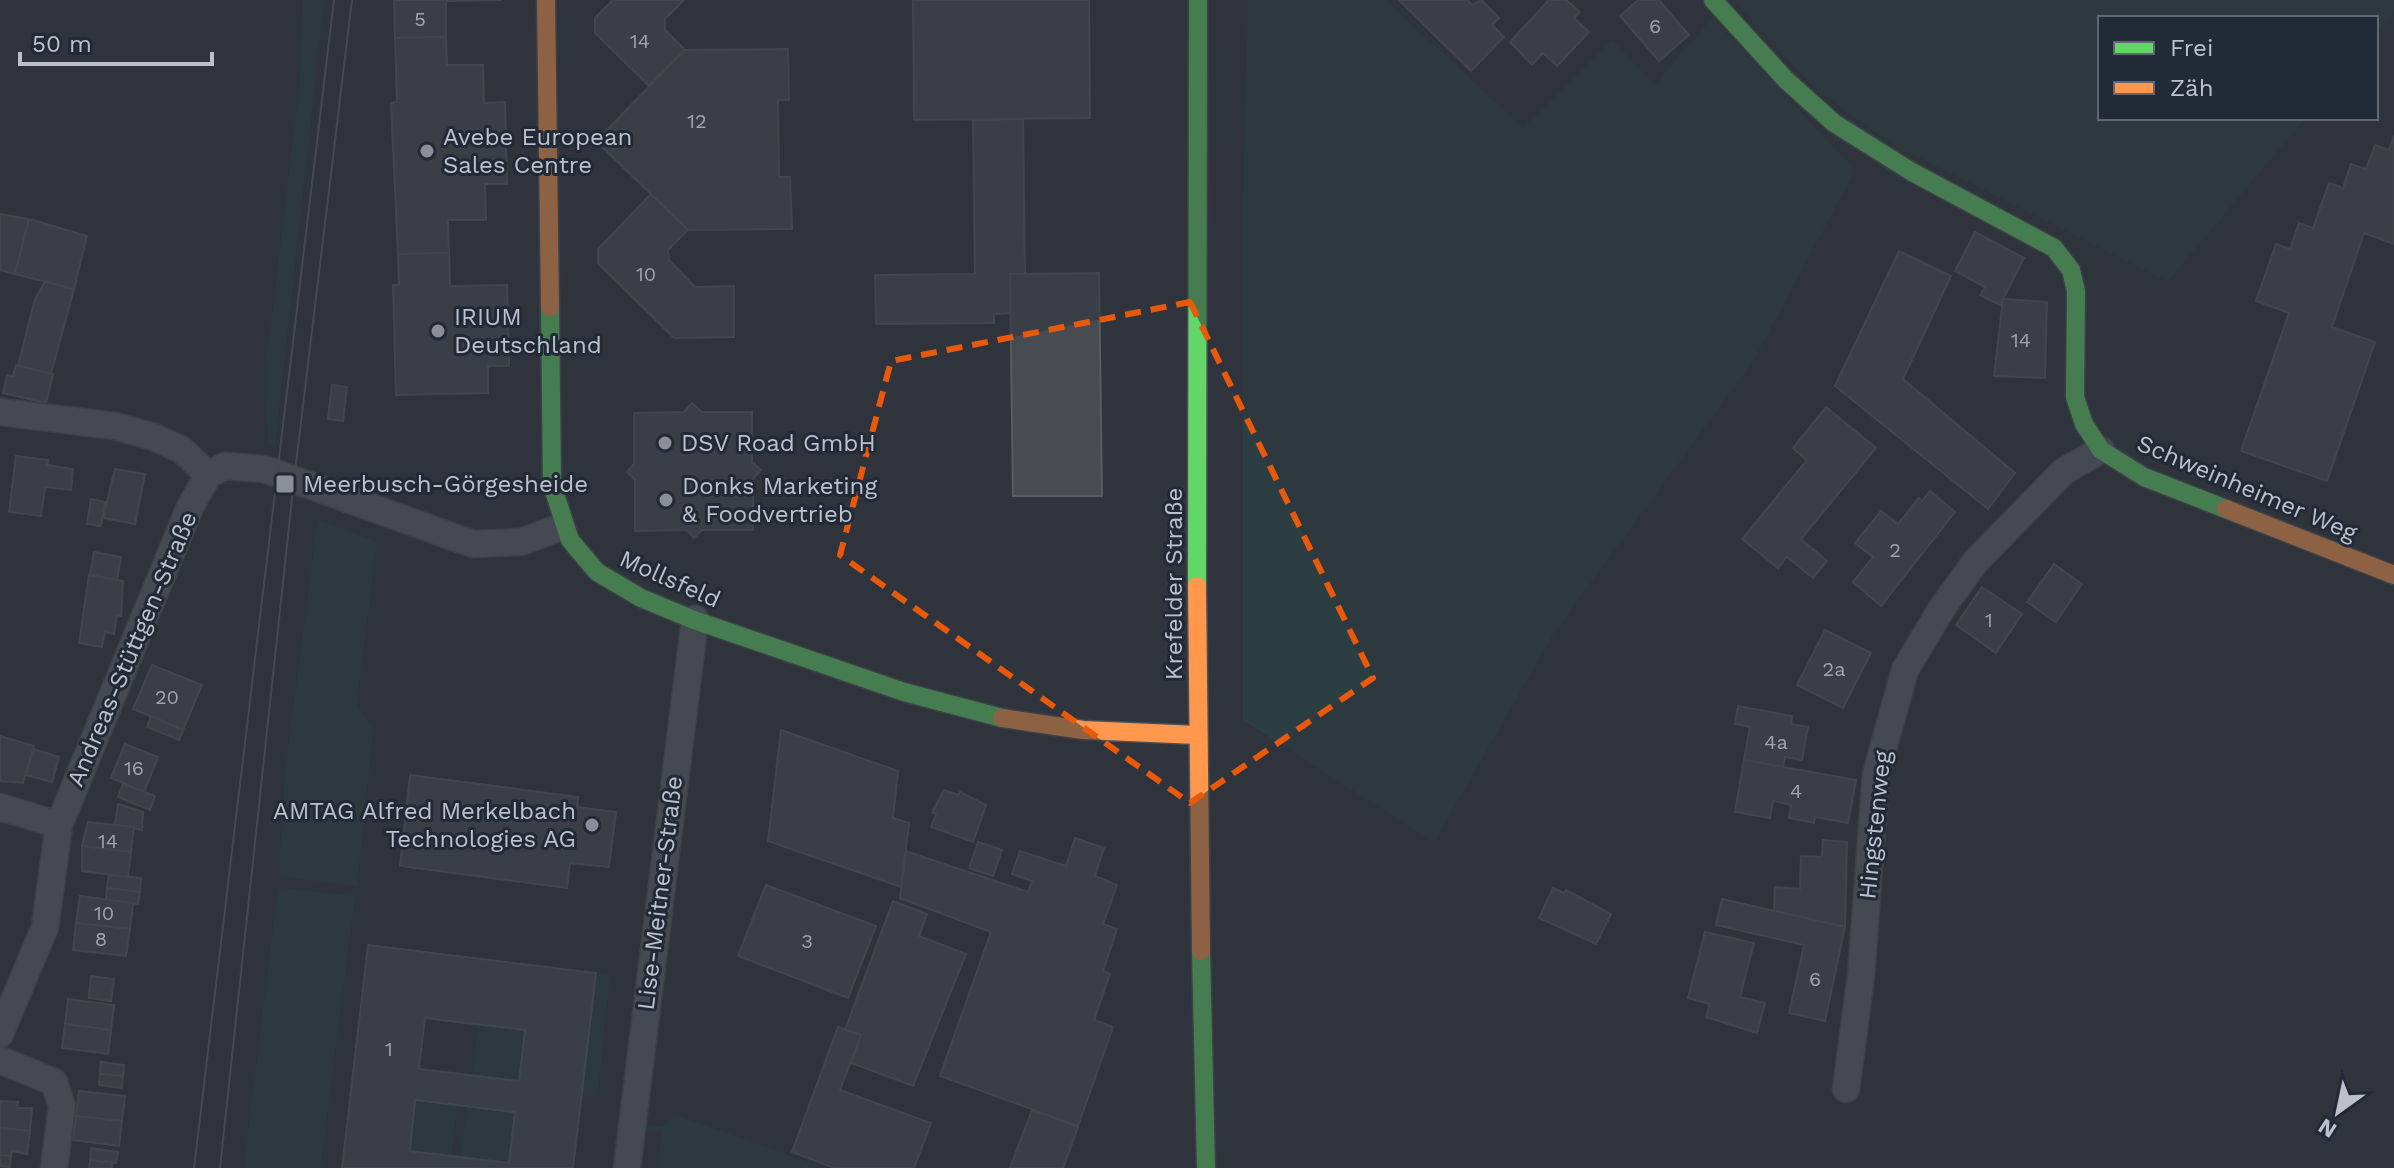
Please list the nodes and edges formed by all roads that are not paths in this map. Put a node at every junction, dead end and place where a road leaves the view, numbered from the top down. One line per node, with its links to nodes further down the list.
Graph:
1 (546, 0): 7 (street, Mollsfeld)
2 (1198, 0): 10 (street, Krefelder Straße)
3 (1713, 0): 5 (street, Schweinheimer Weg)
4 (0, 412): 6 (street)
5 (2101, 450): 8 (street, Schweinheimer Weg); 15 (street, Hingstenweg)
6 (208, 475): 7 (street); 12 (street, Andreas-Stüttgen-Straße)
7 (561, 527): 9 (street, Mollsfeld)
8 (2394, 575)
9 (695, 619): 10 (street, Mollsfeld); 17 (street, Lise-Meitner-Straße)
10 (1197, 735): 18 (street, Krefelder Straße)
11 (0, 807): 12 (street)
12 (59, 825): 13 (street, Andreas-Stüttgen-Straße)
13 (0, 1034)
14 (0, 1060): 16 (street)
15 (1846, 1089)
16 (54, 1168)
17 (627, 1168)
18 (1206, 1168)

